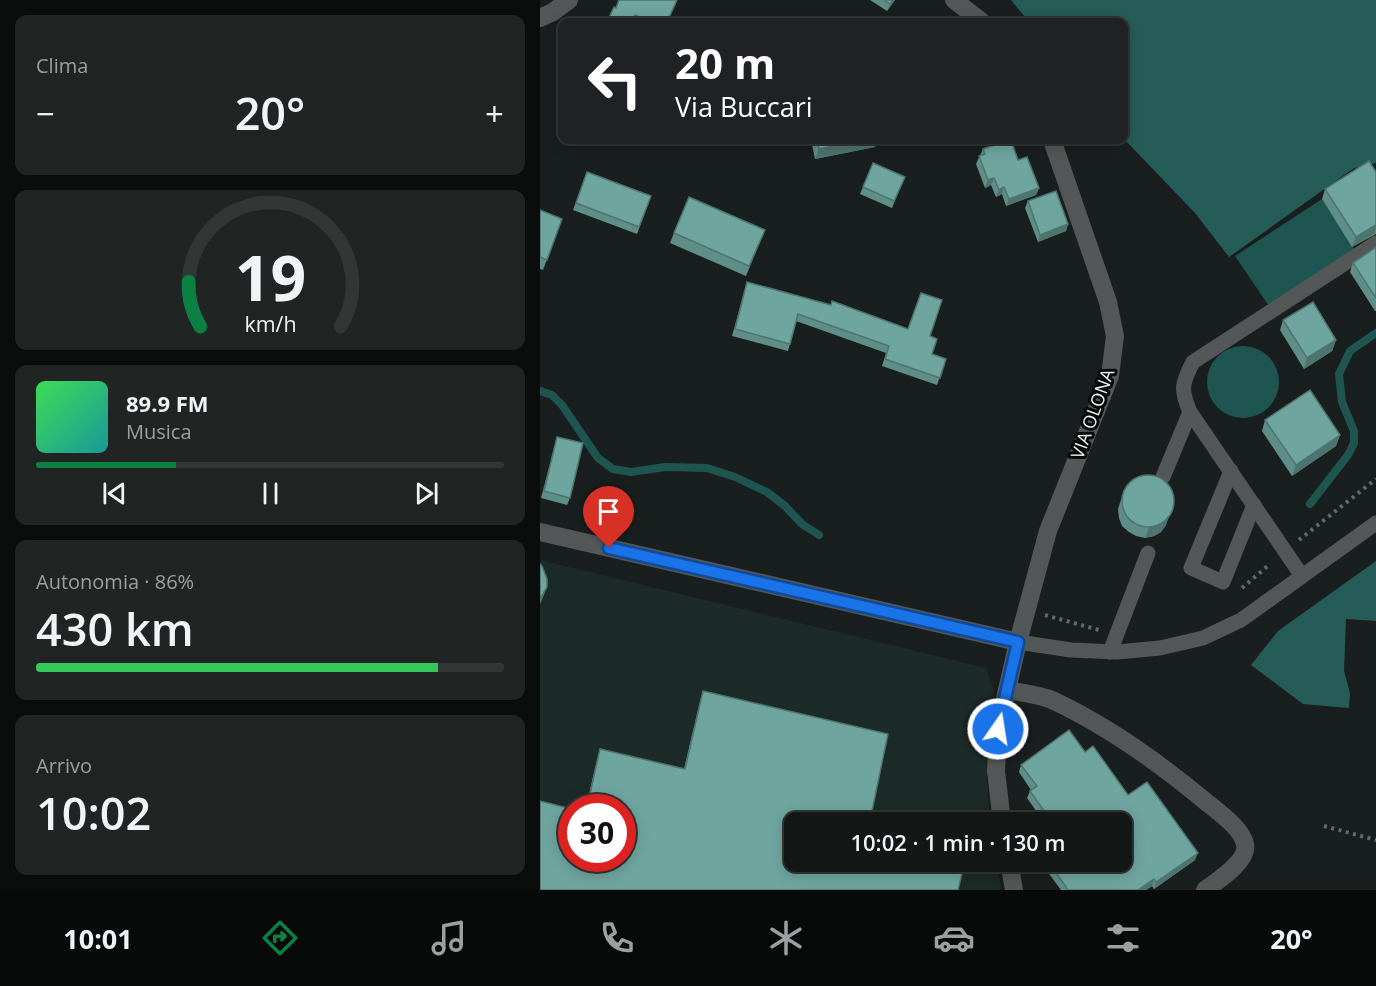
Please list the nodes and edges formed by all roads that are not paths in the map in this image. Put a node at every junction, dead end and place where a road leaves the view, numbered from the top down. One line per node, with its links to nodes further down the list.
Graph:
1 (569, 0): 3 (street)
2 (954, 0): 4 (street)
3 (540, 18)
4 (977, 18)
5 (1053, 144): 15 (street, VIA OLONA)
6 (1376, 243): 7 (lane)
7 (1190, 412): 8 (lane); 9 (lane)
8 (1230, 471): 10 (lane); 10 (lane)
9 (1163, 477)
10 (1254, 505): 14 (lane)
11 (1376, 523): 14 (lane)
12 (540, 532): 15 (street)
13 (1148, 553): 16 (lane)
14 (1302, 576): 16 (lane)
15 (1018, 642): 16 (lane); 17 (street, VIA OLONA)
16 (1110, 652)
17 (1008, 690): 18 (street, VIA OLONA); 21 (street)
18 (1001, 812)
19 (1011, 872): 20 (street)
20 (1014, 890)
21 (1205, 890)

